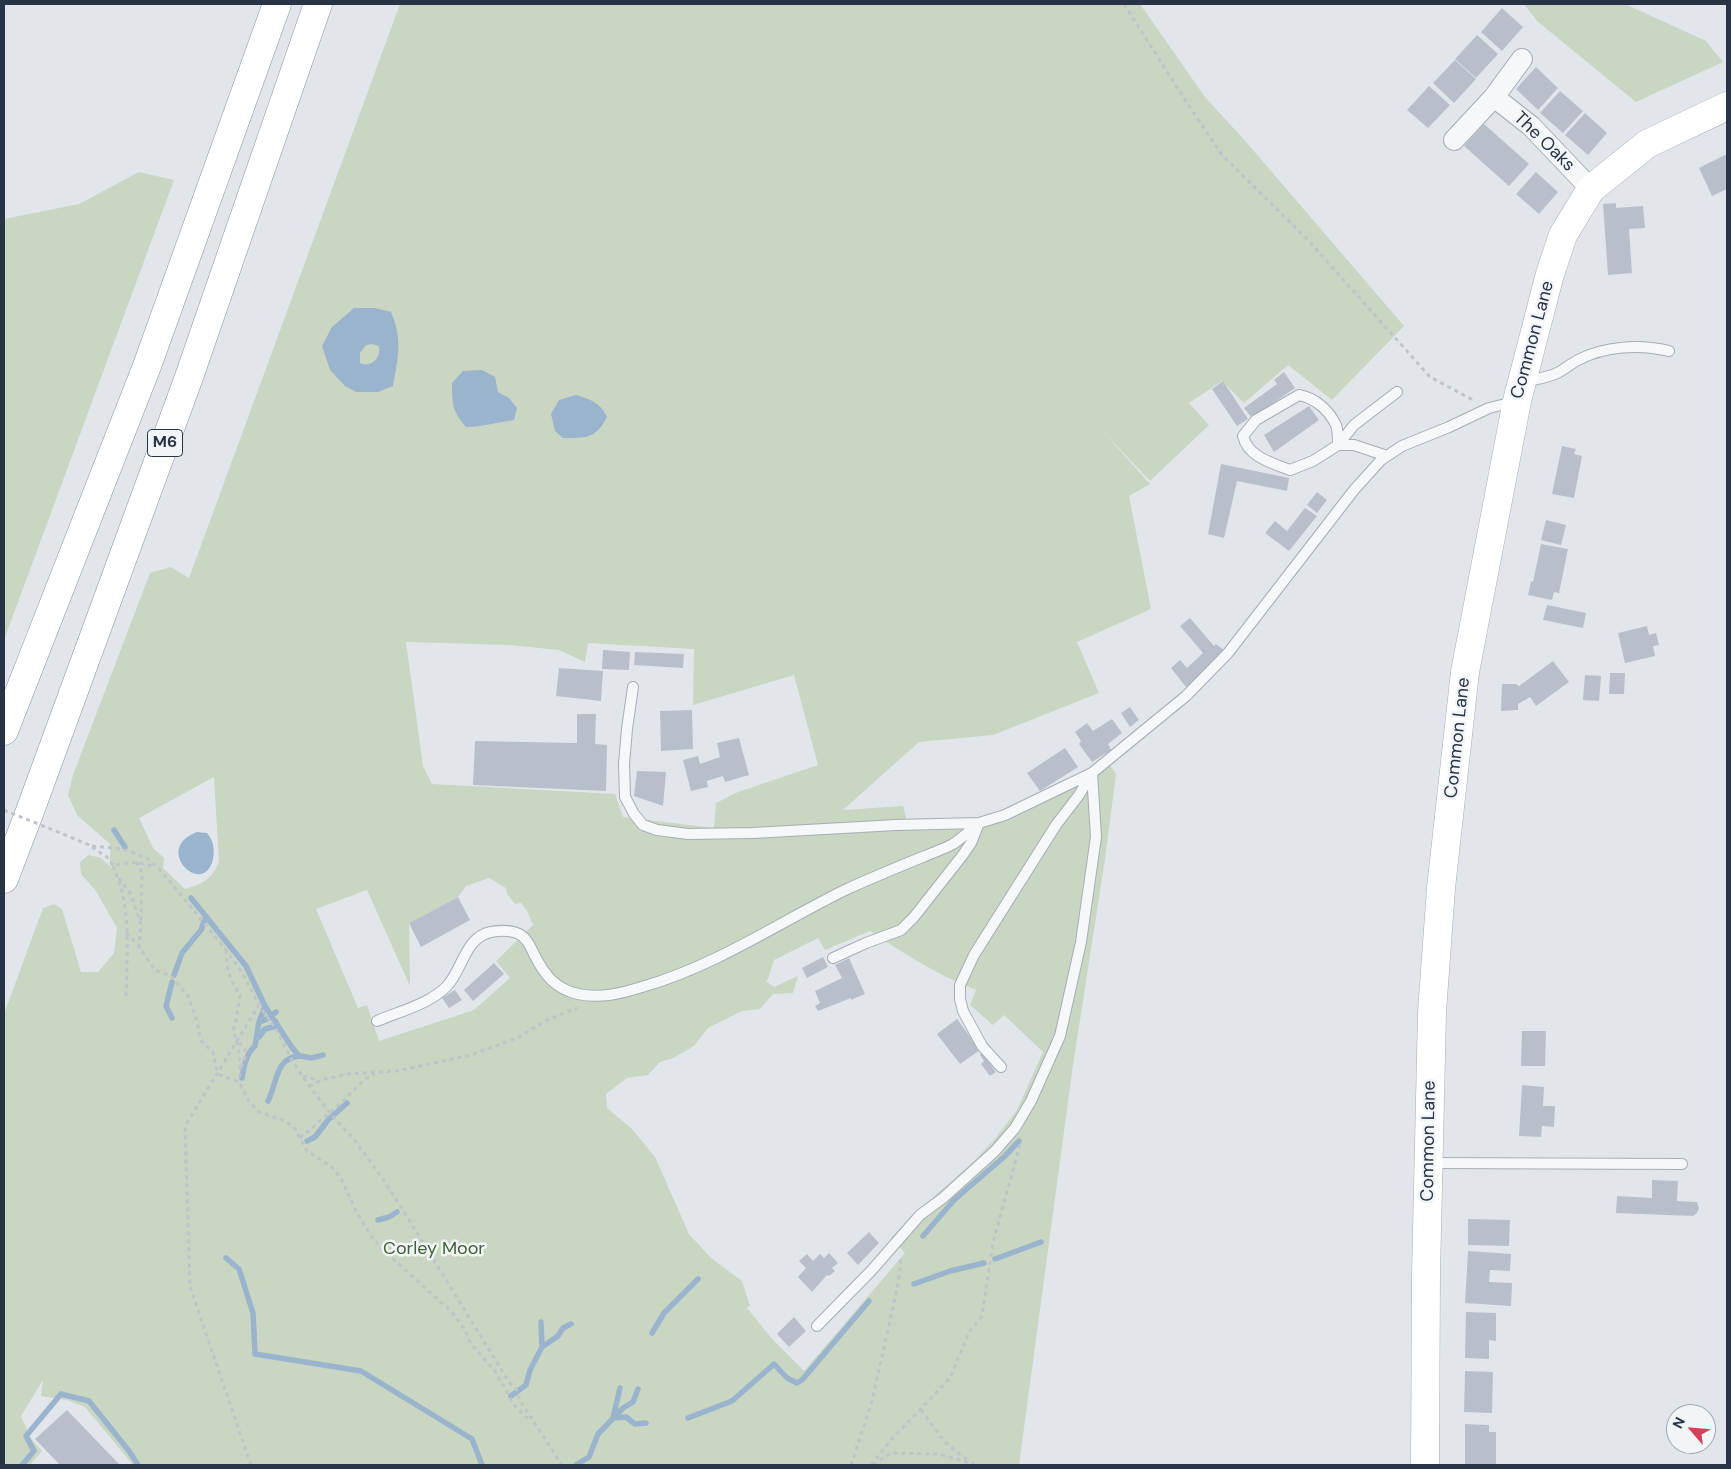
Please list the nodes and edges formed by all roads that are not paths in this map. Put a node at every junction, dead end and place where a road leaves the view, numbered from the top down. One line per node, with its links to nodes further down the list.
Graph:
1 (278, 4): 14 (main road, M6)
2 (318, 4): 17 (main road, M6)
3 (1522, 59): 4 (street)
4 (1494, 97): 6 (street); 7 (street, The Oaks)
5 (1727, 106): 7 (main road, Common Lane)
6 (1454, 140)
7 (1591, 189): 10 (main road, Common Lane)
8 (1669, 351): 10 (lane)
9 (1398, 392): 11 (lane)
10 (1519, 392): 12 (lane); 21 (main road, Common Lane)
11 (1338, 445): 11 (lane); 12 (lane)
12 (1387, 456): 15 (lane)
13 (633, 687): 16 (lane)
14 (4, 731)
15 (1092, 773): 16 (lane); 20 (lane); 23 (lane)
16 (979, 823): 18 (lane); 19 (lane)
17 (4, 880)
18 (833, 958)
19 (377, 1020)
20 (1001, 1067)
21 (1428, 1163): 22 (lane); 24 (main road, Common Lane)
22 (1682, 1164)
23 (817, 1326)
24 (1425, 1465)

